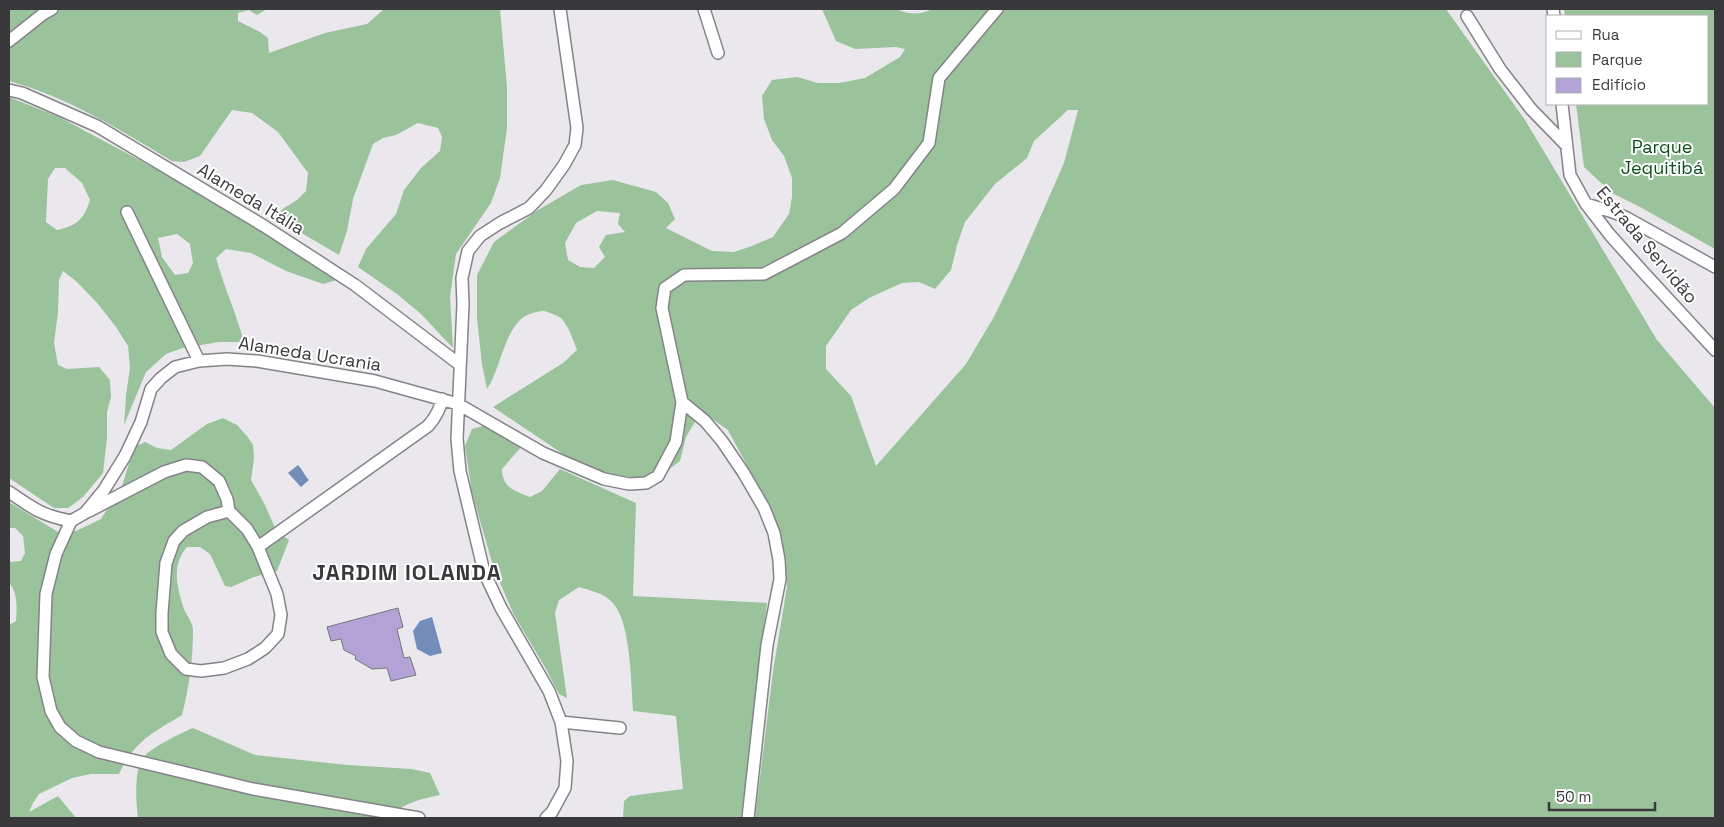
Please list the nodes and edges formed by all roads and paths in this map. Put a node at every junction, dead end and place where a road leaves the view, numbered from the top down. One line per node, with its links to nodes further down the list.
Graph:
1 (52, 9): 6 (street)
2 (560, 9): 16 (street)
3 (704, 9): 7 (street)
4 (996, 9): 18 (street)
5 (1467, 16): 10 (street)
6 (9, 41)
7 (718, 53)
8 (9, 90): 16 (street, Alameda Itália)
9 (1562, 105): 10 (street, Estrada Servidão)
10 (1566, 149): 11 (street, Estrada Servidão)
11 (1586, 204): 13 (street); 14 (street, Estrada Servidão)
12 (128, 212): 15 (street)
13 (1715, 268)
14 (1715, 350)
15 (199, 361): 17 (street, Alameda Ucrania); 22 (street, Alameda Ucrania)
16 (459, 364): 19 (street)
17 (442, 399): 19 (street, Alameda Ucrania); 24 (street)
18 (682, 402): 19 (street, Alameda Ucrania); 29 (street)
19 (458, 404): 25 (street)
20 (9, 492): 23 (street)
21 (229, 511): 22 (street); 24 (street); 24 (street)
22 (86, 513): 23 (street, Alameda Ucrania)
23 (71, 521): 27 (street)
24 (258, 547)
25 (561, 722): 26 (street); 28 (street)
26 (620, 728)
27 (419, 818)
28 (546, 818)
29 (748, 818)

